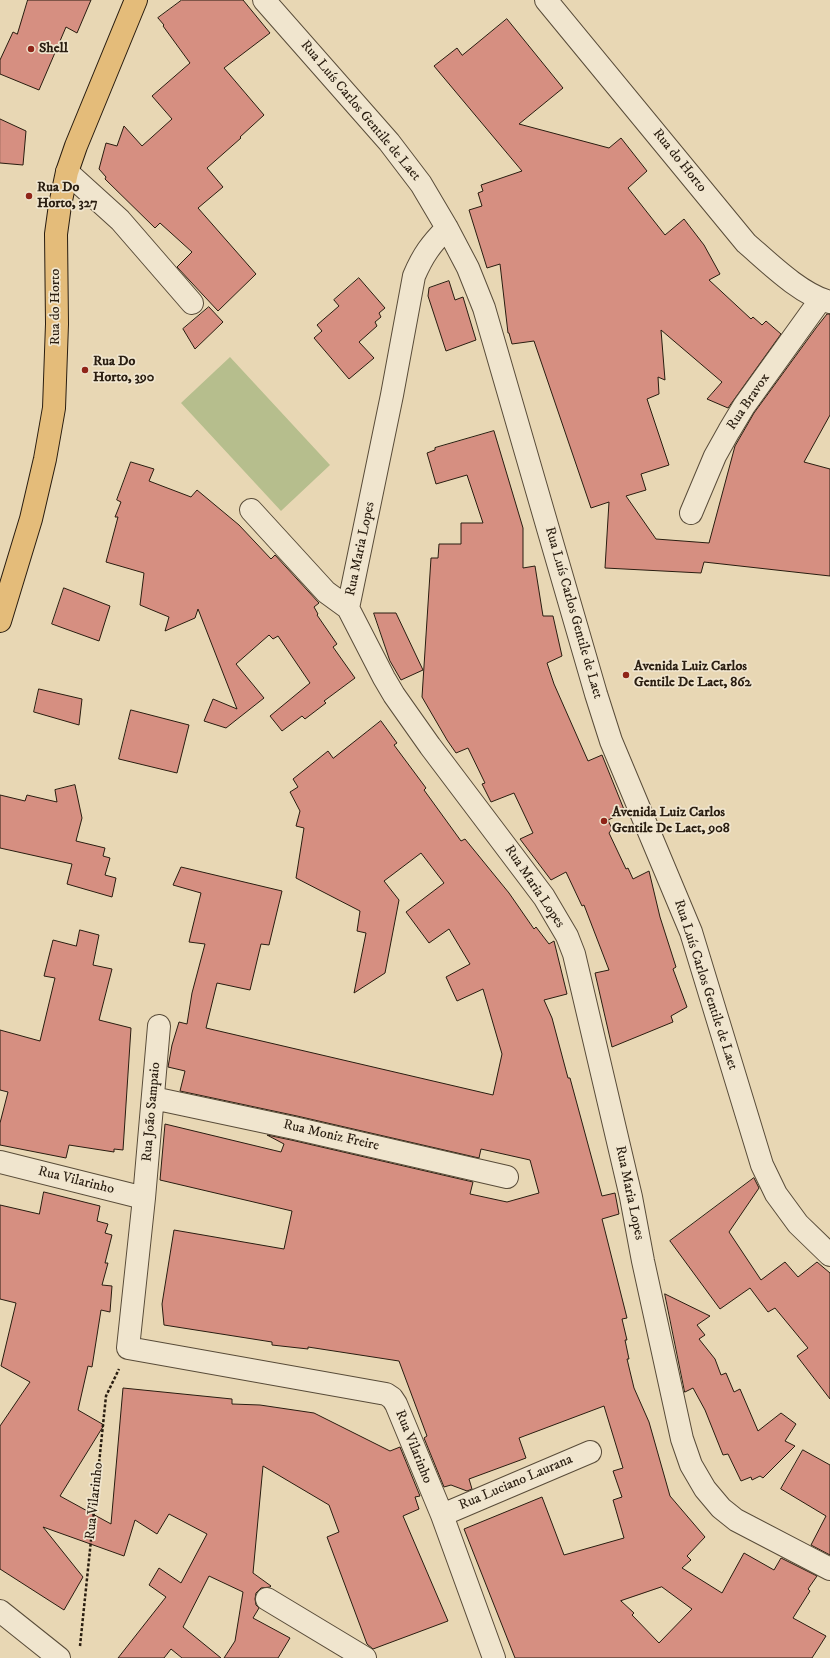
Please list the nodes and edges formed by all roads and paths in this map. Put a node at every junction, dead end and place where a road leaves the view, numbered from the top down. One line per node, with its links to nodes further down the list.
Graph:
1 (136, 0): 4 (main road, Rua do Horto)
2 (264, 0): 5 (street, Rua Luís Carlos Gentile de Laet)
3 (546, 0): 6 (street, Rua do Horto)
4 (67, 172): 7 (street); 11 (main road, Rua do Horto)
5 (447, 228): 10 (street, Rua Maria Lopes); 17 (street, Rua Luís Carlos Gentile de Laet)
6 (826, 301): 9 (street, Rua Bravox)
7 (192, 303)
8 (251, 510): 10 (street)
9 (691, 513)
10 (348, 608): 21 (street, Rua Maria Lopes)
11 (0, 621)
12 (160, 1026): 13 (street, Rua João Sampaio)
13 (153, 1098): 15 (street, Rua Moniz Freire); 16 (street, Rua João Sampaio)
14 (0, 1162): 16 (street, Rua Vilarinho)
15 (507, 1177)
16 (144, 1198): 18 (street)
17 (830, 1255)
18 (128, 1348): 20 (street, Rua Vilarinho); 24 (path, Rua Vilarinho)
19 (590, 1452): 20 (street, Rua Luciano Laurana)
20 (442, 1515): 27 (street, Rua Vilarinho)
21 (830, 1569)
22 (267, 1599): 26 (street)
23 (0, 1611): 25 (street)
24 (79, 1650)
25 (59, 1658)
26 (365, 1658)
27 (494, 1658)

